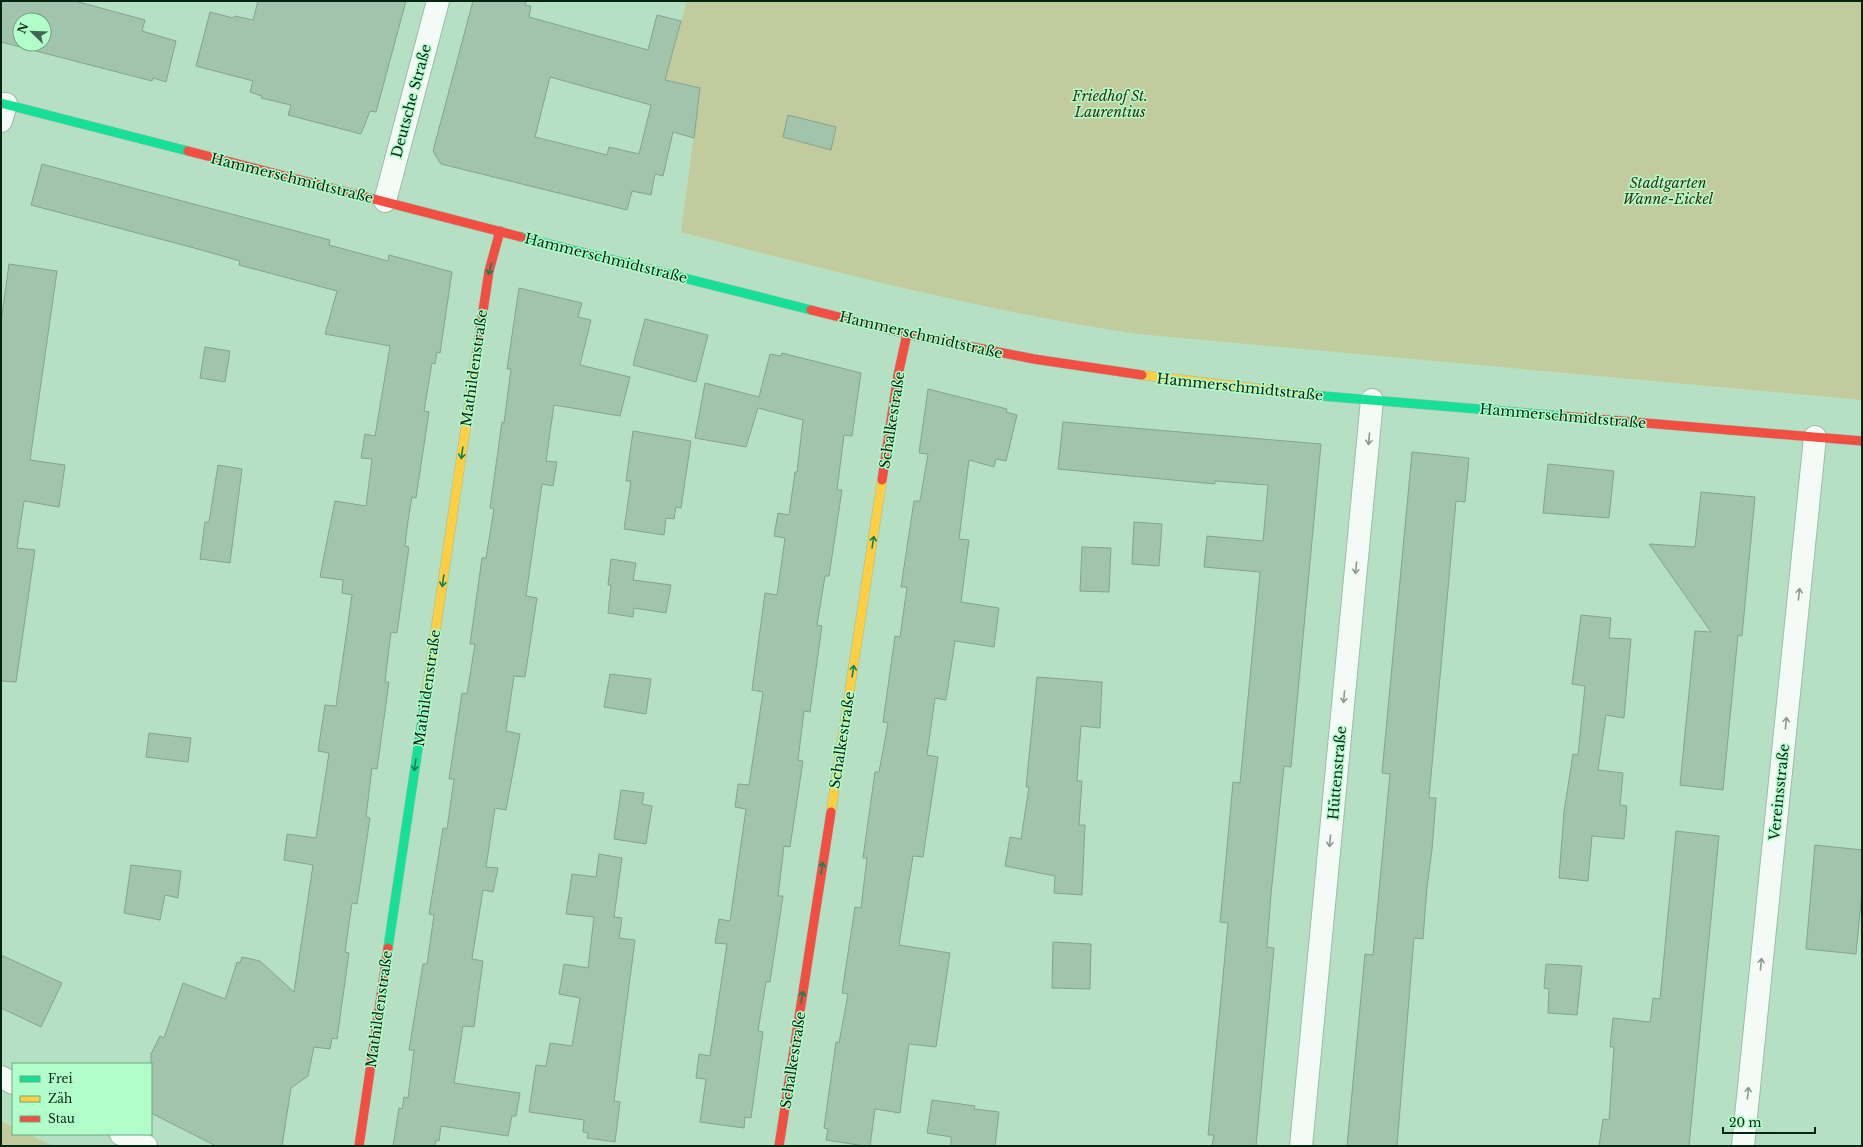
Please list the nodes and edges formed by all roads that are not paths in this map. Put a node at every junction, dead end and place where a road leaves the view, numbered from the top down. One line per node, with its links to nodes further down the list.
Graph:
1 (438, 1): 3 (street, Deutsche Straße)
2 (3, 109): 3 (main road, Hammerschmidtstraße)
3 (385, 201): 4 (main road, Hammerschmidtstraße)
4 (500, 231): 5 (main road, Hammerschmidtstraße); 13 (main road, Mathildenstraße, one-way to 13)
5 (907, 334): 6 (main road, Hammerschmidtstraße); 14 (main road, Schalkestraße, one-way to 5)
6 (1372, 400): 7 (main road, Hammerschmidtstraße); 15 (street, Hüttenstraße, one-way to 15)
7 (1815, 438): 8 (main road, Hammerschmidtstraße); 16 (street, Vereinsstraße, one-way to 7)
8 (1862, 441)
9 (1, 1077): 10 (street)
10 (12, 1082)
11 (123, 1135): 12 (street)
12 (146, 1146)
13 (359, 1146)
14 (780, 1146)
15 (1301, 1146)
16 (1743, 1146)

